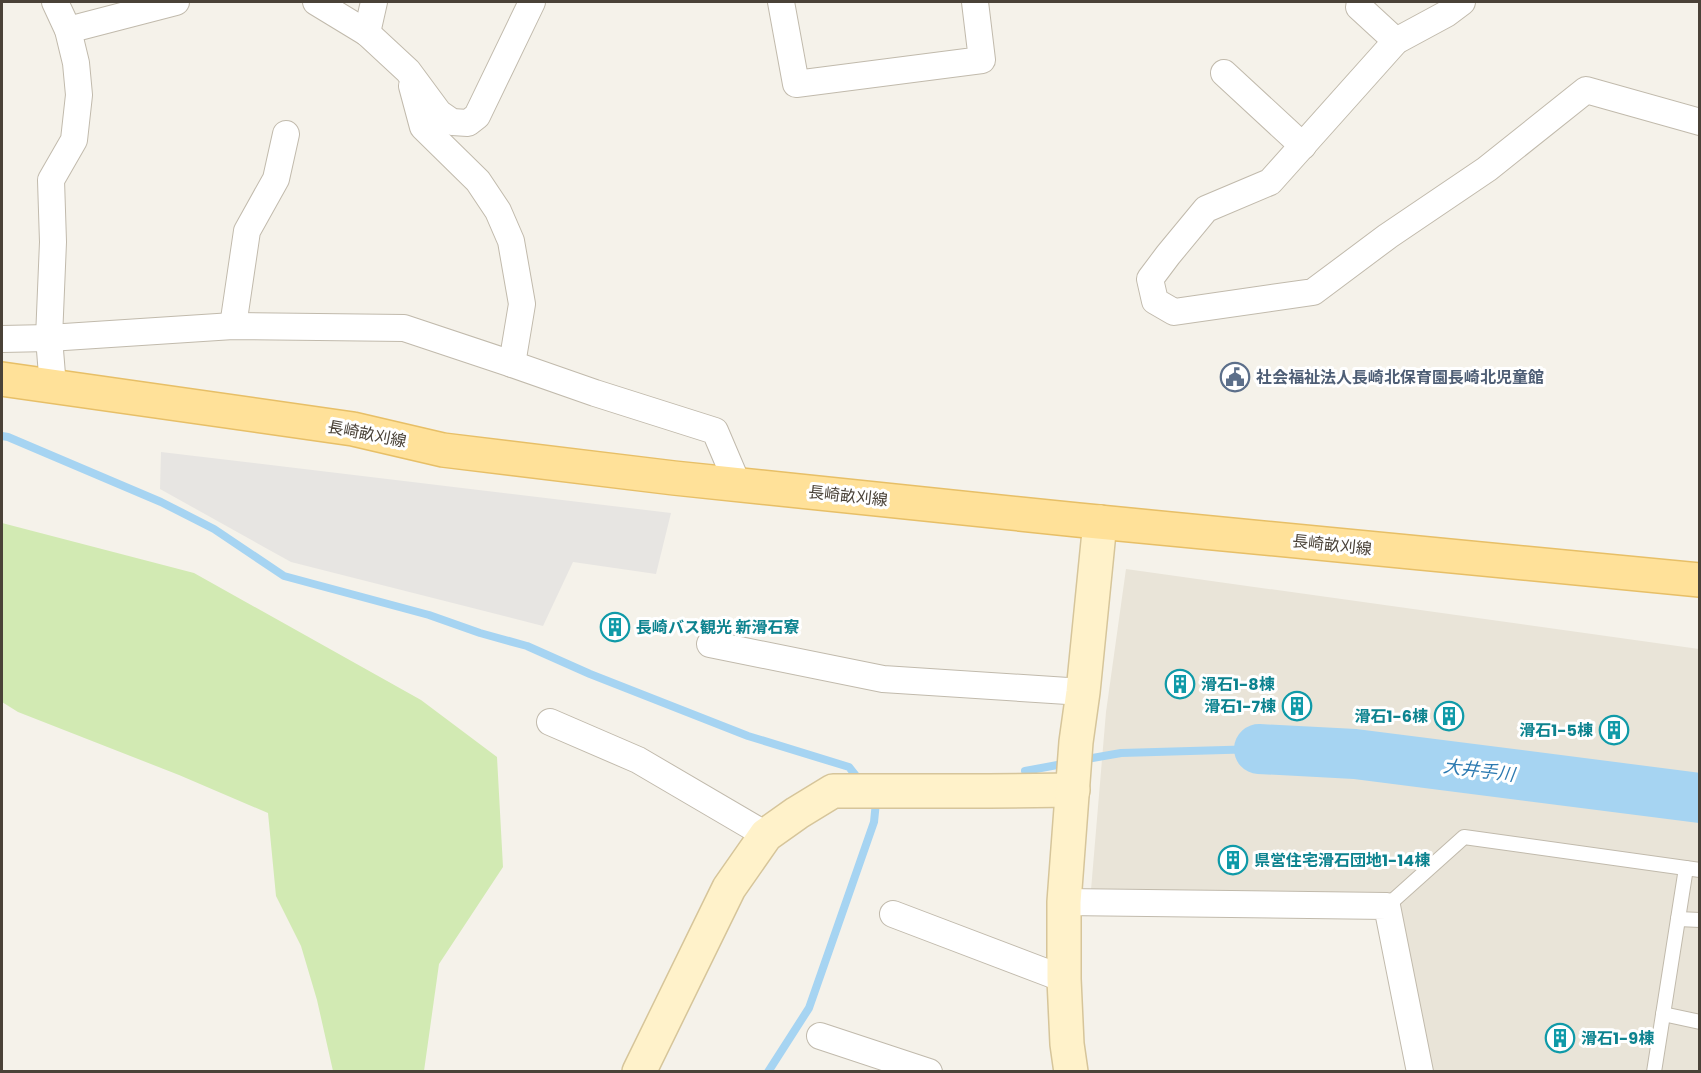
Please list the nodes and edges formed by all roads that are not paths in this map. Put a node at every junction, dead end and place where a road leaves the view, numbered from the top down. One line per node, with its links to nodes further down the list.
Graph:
1 (55, 2): 10 (street)
2 (176, 2): 10 (street)
3 (316, 2): 11 (street)
4 (374, 2): 11 (street)
5 (532, 2): 13 (street)
6 (781, 2): 7 (street)
7 (975, 2)
8 (1462, 2): 12 (street)
9 (1359, 8): 12 (street)
10 (68, 30): 19 (street)
11 (368, 33): 13 (street)
12 (1395, 42): 17 (street)
13 (408, 71): 21 (street)
14 (1224, 72): 17 (street)
15 (1700, 122): 17 (street)
16 (286, 134): 18 (street)
17 (1303, 146)
18 (233, 326): 19 (street); 21 (street)
19 (49, 338): 20 (street); 23 (street)
20 (2, 339)
21 (512, 364): 25 (street)
22 (2, 379): 23 (main road, 長崎畝刈線)
23 (53, 387): 25 (main road, 長崎畝刈線)
24 (2, 398): 26 (main road, 長崎畝刈線)
25 (738, 484): 26 (main road, 長崎畝刈線)
26 (1099, 530): 27 (main road, 長崎畝刈線); 28 (main road, 長崎畝刈線); 30 (street)
27 (1700, 580)
28 (1700, 597)
29 (710, 644): 30 (street)
30 (1083, 692): 32 (street)
31 (550, 722): 33 (street)
32 (1073, 784): 33 (street); 35 (street)
33 (766, 835): 44 (street)
34 (1693, 869): 36 (lane); 38 (lane)
35 (1064, 902): 36 (street); 40 (street)
36 (1387, 906): 47 (street)
37 (893, 914): 40 (street)
38 (1678, 919): 39 (lane); 41 (lane)
39 (1700, 920)
40 (1064, 979): 46 (street)
41 (1663, 1014): 42 (lane); 48 (lane)
42 (1700, 1022)
43 (820, 1036): 45 (street)
44 (639, 1071)
45 (929, 1071)
46 (1071, 1071)
47 (1420, 1071)
48 (1654, 1071)

